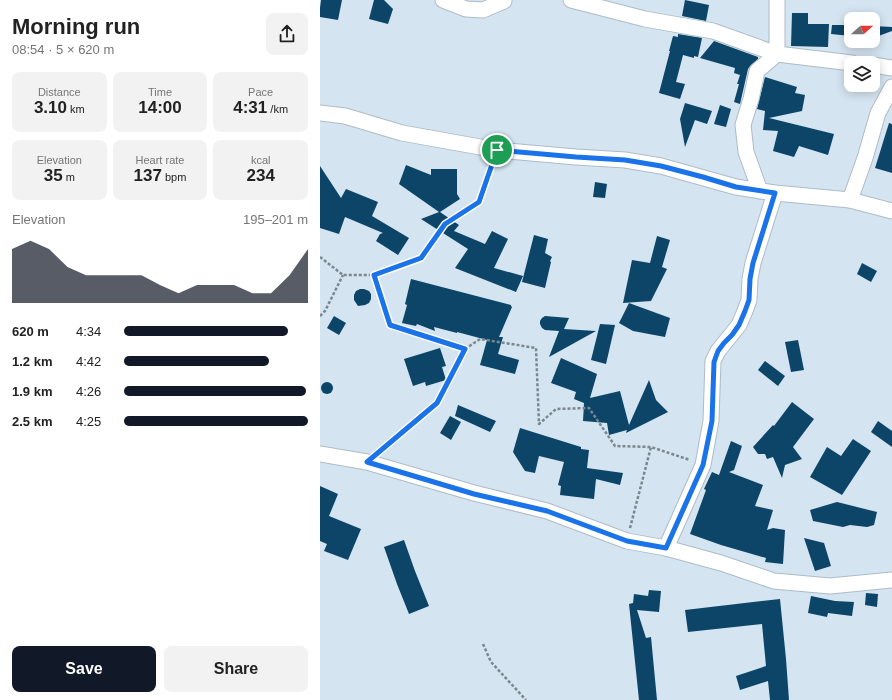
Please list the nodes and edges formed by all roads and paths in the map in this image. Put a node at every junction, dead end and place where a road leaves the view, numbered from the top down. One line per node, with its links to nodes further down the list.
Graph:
1 (443, 0): 2 (street)
2 (505, 0)
3 (571, 0): 5 (street)
4 (777, 0): 5 (street)
5 (777, 54): 6 (street); 12 (street)
6 (844, 62)
7 (880, 67): 8 (street)
8 (892, 68)
9 (892, 86): 14 (street)
10 (320, 113): 11 (street)
11 (497, 150): 12 (street); 18 (path)
12 (760, 191): 13 (street)
13 (775, 193): 14 (street); 24 (street)
14 (850, 200): 15 (street)
15 (892, 211)
16 (320, 257): 17 (path)
17 (343, 275): 18 (path); 19 (path)
18 (374, 275): 20 (path)
19 (320, 316)
20 (465, 349): 21 (path); 23 (path)
21 (651, 447): 24 (path); 25 (path)
22 (320, 454): 23 (street)
23 (367, 462): 25 (street)
24 (703, 465): 26 (street)
25 (627, 541): 26 (street)
26 (666, 548): 27 (street)
27 (892, 580)
28 (483, 644): 29 (path)
29 (526, 700)

